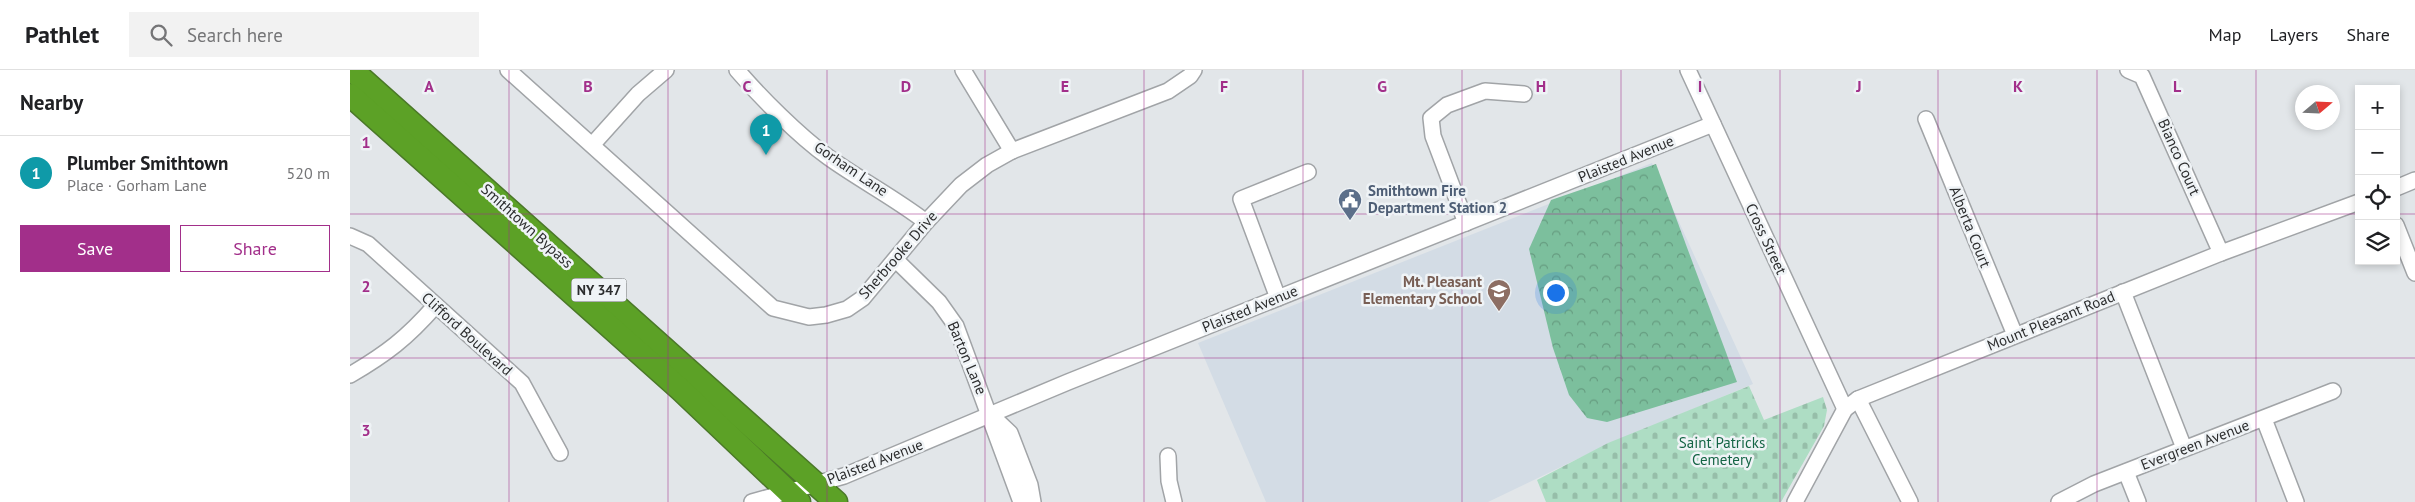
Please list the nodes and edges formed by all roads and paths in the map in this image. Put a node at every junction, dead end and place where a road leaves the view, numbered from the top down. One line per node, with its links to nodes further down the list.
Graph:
1 (352, 70): 41 (highway, Smithtown Bypass / NY 347)
2 (508, 70): 13 (street, Sherbrooke Drive)
3 (666, 70): 13 (street)
4 (737, 70): 19 (street, Gorham Lane)
5 (963, 70): 14 (street)
6 (1194, 70): 14 (street, Sherbrooke Drive)
7 (1688, 70): 12 (street, Cross Street)
8 (2128, 70): 23 (street, Bianco Court)
9 (1524, 94): 20 (street)
10 (350, 95): 42 (highway, Smithtown Bypass / NY 347)
11 (1926, 119): 29 (street, Alberta Court)
12 (1713, 124): 20 (street, Plaisted Avenue); 33 (street, Cross Street)
13 (592, 144): 24 (street, Sherbrooke Drive)
14 (1012, 151): 19 (street, Sherbrooke Drive)
15 (1308, 172): 27 (street)
16 (2415, 180): 17 (street)
17 (2400, 186)
18 (2355, 203): 23 (street, Mount Pleasant Road)
19 (926, 222): 24 (street, Sherbrooke Drive)
20 (1466, 223): 27 (street, Plaisted Avenue)
21 (2400, 235): 25 (street)
22 (350, 236): 28 (street, Clifford Boulevard)
23 (2221, 253): 26 (street, Mount Pleasant Road)
24 (896, 260): 34 (street, Barton Lane)
25 (2415, 273)
26 (2123, 292): 29 (street, Mount Pleasant Road); 36 (street)
27 (1278, 298): 34 (street, Plaisted Avenue)
28 (435, 306): 30 (street); 37 (street, Clifford Boulevard)
29 (2015, 335): 32 (street, Mount Pleasant Road)
30 (350, 375)
31 (2333, 391): 35 (street, Evergreen Avenue)
32 (1858, 399): 33 (street, Mount Pleasant Road); 49 (street)
33 (1845, 409): 48 (street, Mount Pleasant Road)
34 (991, 415): 39 (street, Barton Lane); 41 (street, Plaisted Avenue)
35 (2264, 419): 36 (street, Evergreen Avenue); 52 (street)
36 (2184, 448): 40 (street, Evergreen Avenue)
37 (560, 453)
38 (1168, 456): 47 (street)
39 (1012, 457): 45 (street); 46 (street)
40 (2126, 472): 50 (street, Evergreen Avenue); 51 (street)
41 (816, 484): 42 (street, Plaisted Avenue); 44 (highway, Smithtown Bypass / NY 347)
42 (793, 497): 43 (street, Plaisted Avenue)
43 (752, 502)
44 (836, 502)
45 (1021, 502)
46 (1033, 502)
47 (1174, 502)
48 (1795, 502)
49 (1910, 502)
50 (2059, 502)
51 (2138, 502)
52 (2296, 502)

